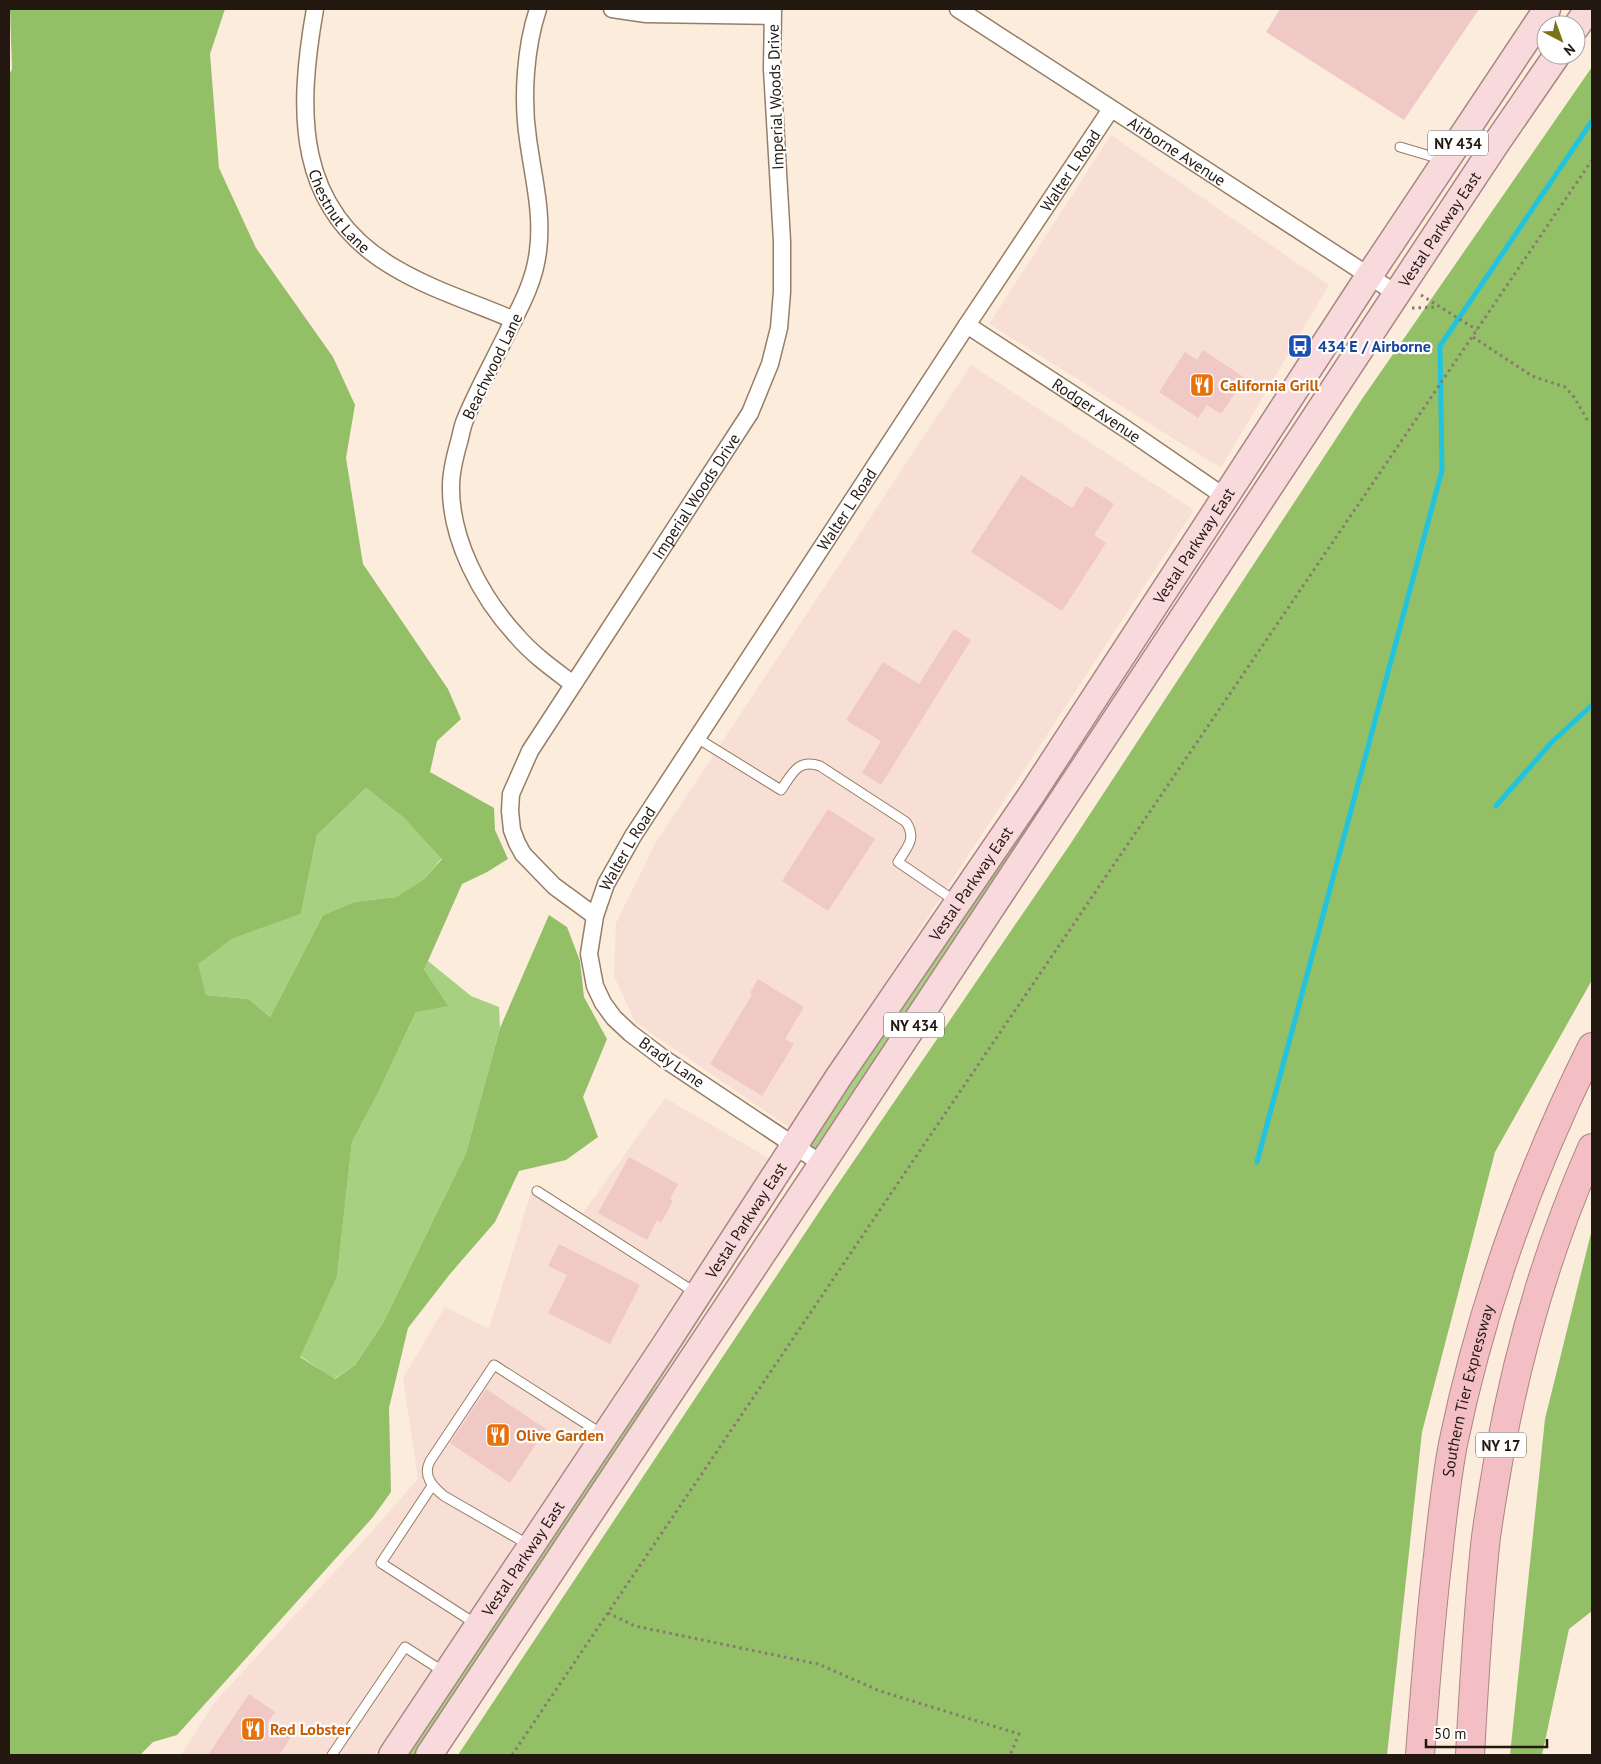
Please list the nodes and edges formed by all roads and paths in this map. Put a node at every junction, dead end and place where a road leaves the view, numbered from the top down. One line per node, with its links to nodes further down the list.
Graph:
1 (315, 9): 15 (street, Chestnut Lane)
2 (538, 9): 15 (street, Beachwood Lane)
3 (612, 9): 6 (street)
4 (958, 9): 8 (street, Airborne Avenue)
5 (1547, 9): 11 (main road, Vestal Parkway East / NY 434)
6 (772, 13): 21 (street, Imperial Woods Drive)
7 (1550, 65): 13 (main road, Vestal Parkway East / NY 434)
8 (1111, 109): 12 (street, Airborne Avenue); 16 (street, Walter L Road)
9 (1400, 147): 11 (lane)
10 (1592, 160): 17 (path)
11 (1446, 161): 12 (main road, Vestal Parkway East / NY 434)
12 (1368, 276): 13 (street, Airborne Avenue); 20 (main road, Vestal Parkway East / NY 434)
13 (1406, 298): 14 (path); 14 (path); 28 (main road, Vestal Parkway East / NY 434)
14 (1440, 307): 17 (path)
15 (514, 320): 21 (street, Beachwood Lane)
16 (967, 325): 20 (street, Rodger Avenue); 22 (street, Walter L Road)
17 (1477, 330): 18 (path)
18 (1473, 337): 19 (path); 34 (path)
19 (1588, 421)
20 (1225, 497): 23 (main road, Vestal Parkway East / NY 434)
21 (573, 684): 24 (street, Imperial Woods Drive)
22 (697, 738): 23 (lane); 24 (street, Walter L Road)
23 (957, 903): 26 (main road, Vestal Parkway East / NY 434)
24 (594, 916): 26 (street, Brady Lane)
25 (1592, 1047): 42 (highway, Southern Tier Expressway / NY 17)
26 (794, 1145): 28 (street, Brady Lane); 30 (main road, Vestal Parkway East / NY 434)
27 (1592, 1148): 43 (highway, NY 17)
28 (822, 1164): 39 (main road, Vestal Parkway East / NY 434)
29 (537, 1191): 30 (lane)
30 (698, 1294): 31 (main road, Vestal Parkway East / NY 434)
31 (605, 1435): 32 (lane); 33 (main road, Vestal Parkway East / NY 434)
32 (432, 1486): 33 (lane); 35 (lane)
33 (531, 1547): 35 (main road, Vestal Parkway East / NY 434)
34 (608, 1613): 40 (path); 41 (path)
35 (478, 1626): 36 (main road, Vestal Parkway East / NY 434)
36 (446, 1673): 37 (lane); 38 (main road, Vestal Parkway East / NY 434)
37 (332, 1755)
38 (392, 1755)
39 (429, 1755)
40 (512, 1755)
41 (1010, 1755)
42 (1420, 1755)
43 (1470, 1755)

